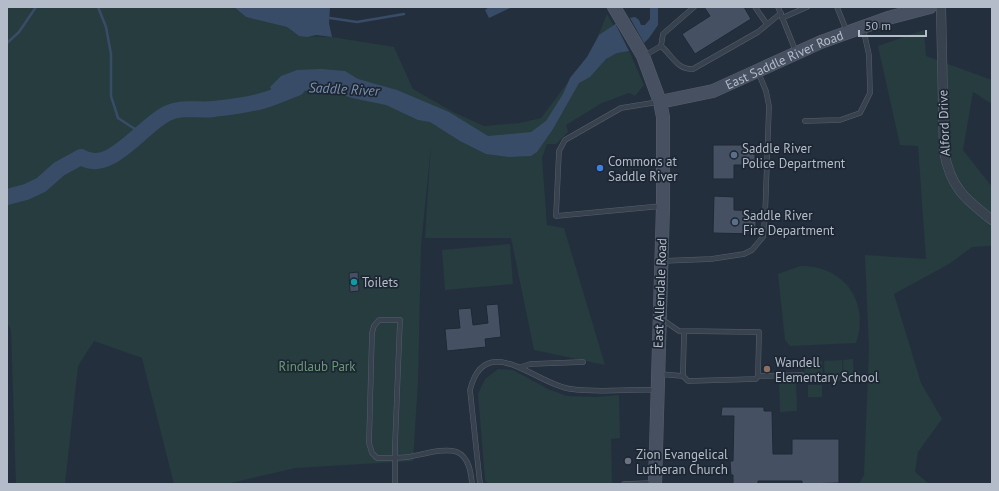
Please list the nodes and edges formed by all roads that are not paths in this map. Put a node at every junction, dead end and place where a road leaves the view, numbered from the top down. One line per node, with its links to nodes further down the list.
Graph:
1 (614, 7): 15 (main road, East Allendale Road)
2 (694, 7): 14 (lane)
3 (756, 7): 11 (lane)
4 (778, 7): 9 (lane)
5 (807, 7): 10 (lane)
6 (837, 7): 13 (lane)
7 (930, 7): 12 (main road, East Saddle River Road)
8 (941, 7): 21 (street, Alford Drive)
9 (781, 12): 10 (lane); 11 (lane)
10 (782, 18): 16 (lane)
11 (766, 23): 14 (lane)
12 (863, 26): 13 (main road, East Saddle River Road); 19 (lane)
13 (847, 32): 16 (main road, East Saddle River Road)
14 (661, 46): 15 (lane)
15 (641, 52): 18 (main road, East Allendale Road)
16 (796, 52): 17 (main road, East Saddle River Road)
17 (758, 71): 18 (main road, East Saddle River Road); 22 (lane)
18 (660, 102): 20 (main road, East Allendale Road); 20 (lane)
19 (805, 121)
20 (663, 206): 22 (main road, East Allendale Road)
21 (992, 220)
22 (661, 261): 23 (main road, East Allendale Road)
23 (658, 316): 24 (lane); 27 (main road, East Allendale Road)
24 (684, 332): 29 (lane); 30 (lane)
25 (583, 362): 26 (lane)
26 (521, 367): 31 (lane); 36 (lane)
27 (657, 374): 29 (lane); 31 (main road, East Allendale Road)
28 (802, 375): 30 (lane)
29 (684, 376): 30 (lane)
30 (758, 376)
31 (657, 390): 33 (main road, East Allendale Road)
32 (395, 458): 32 (lane); 34 (lane); 35 (lane)
33 (655, 483): 37 (lane)
34 (395, 484)
35 (472, 484)
36 (480, 484)
37 (624, 484)

